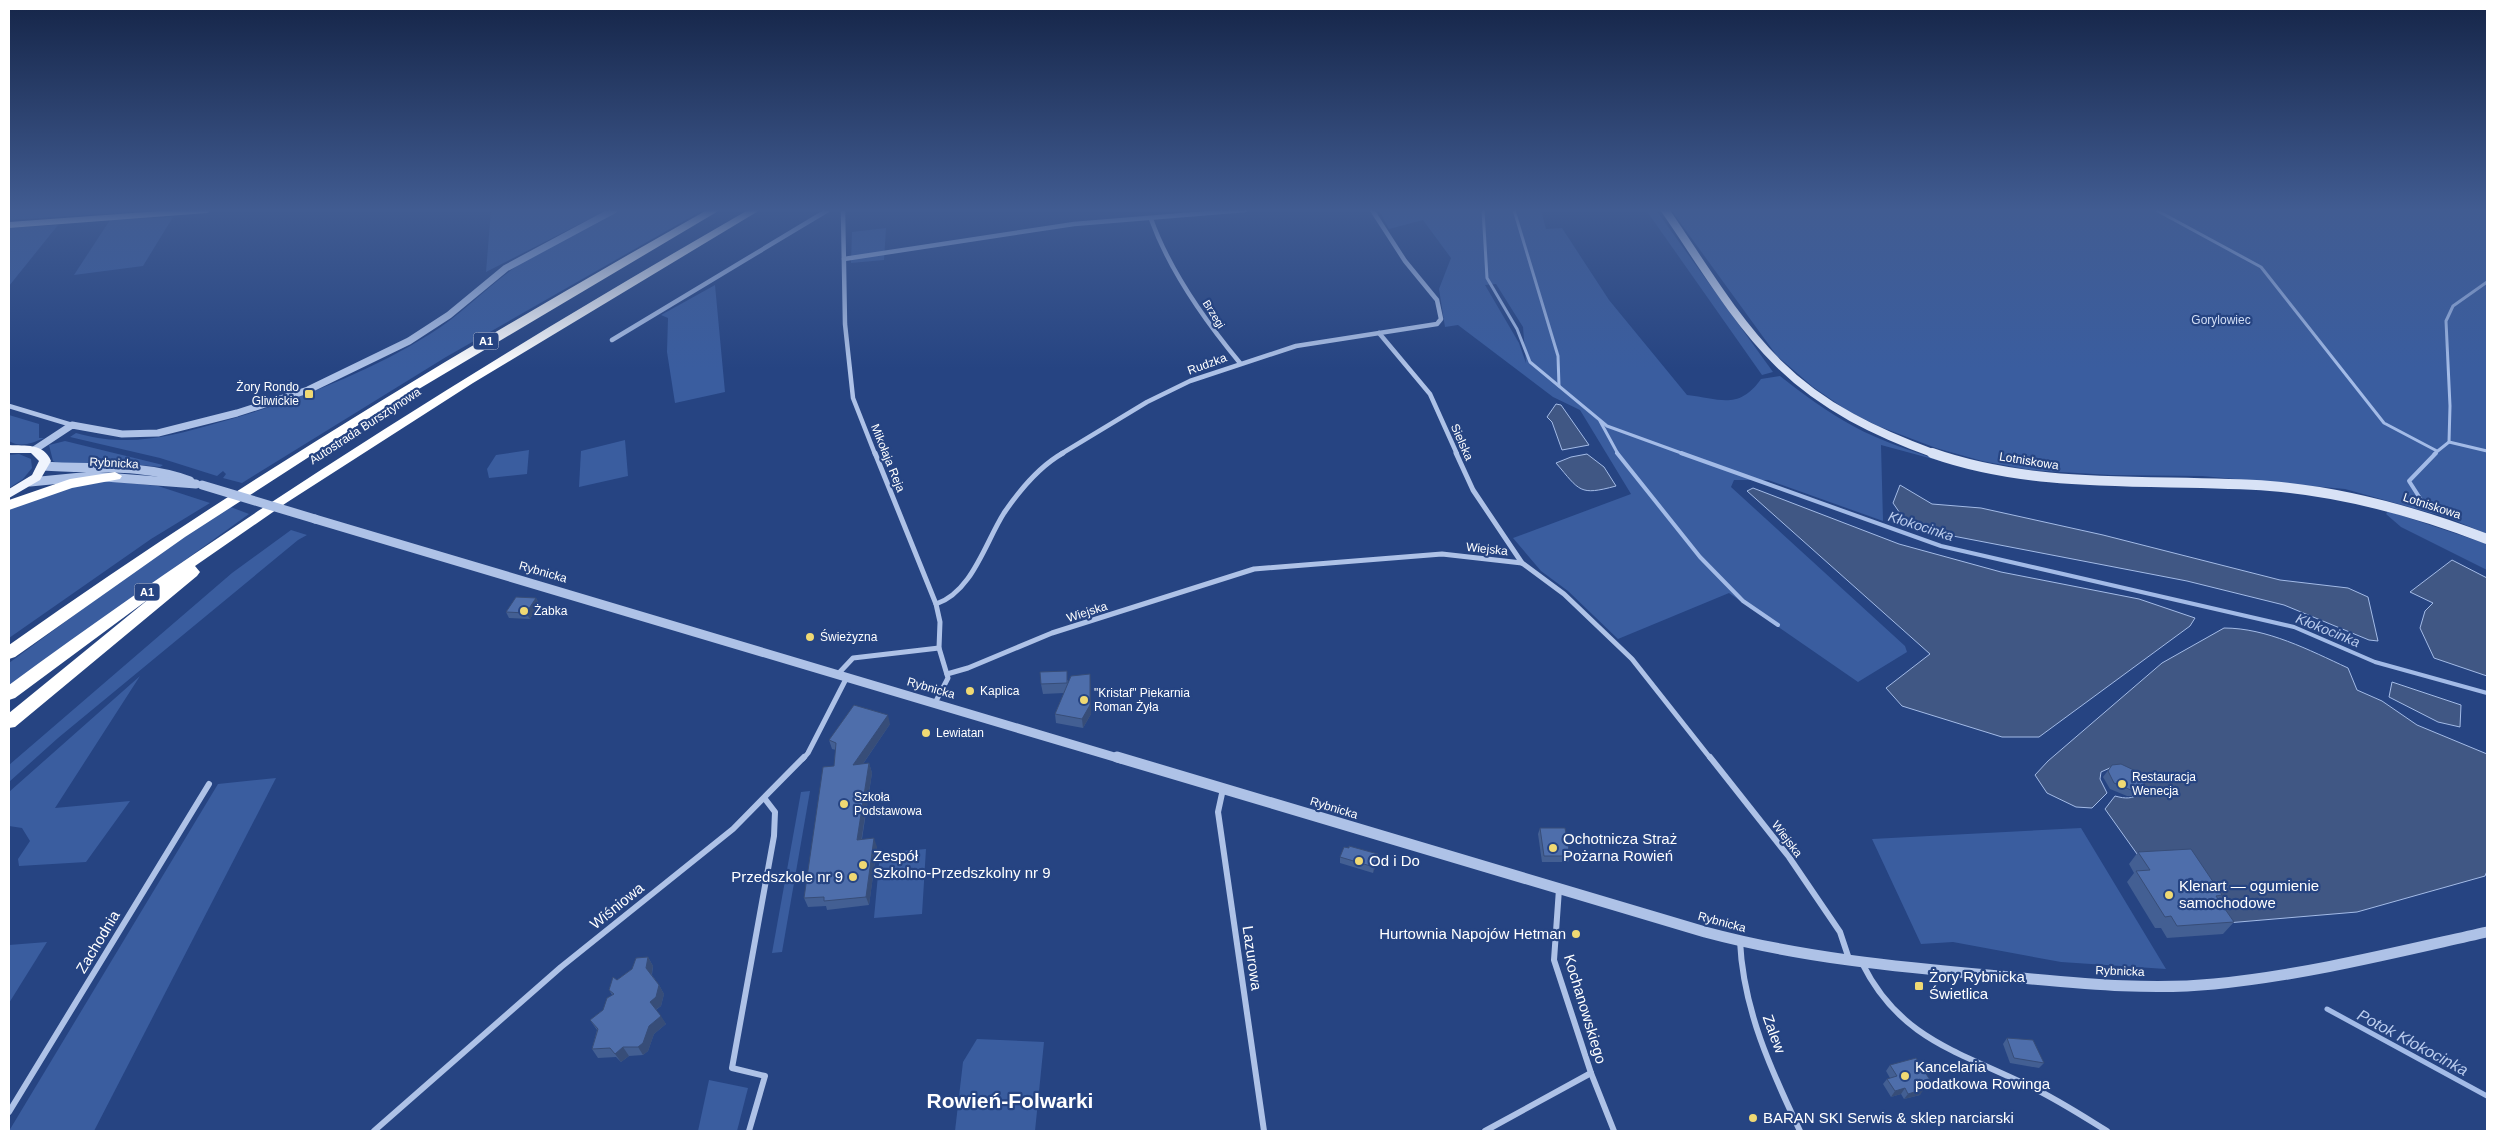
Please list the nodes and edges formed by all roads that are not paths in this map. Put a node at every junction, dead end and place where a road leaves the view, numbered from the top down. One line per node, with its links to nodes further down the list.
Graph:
1 (515, 263): 13 (street)
2 (621, 263): 27 (highway, Autostrada Bursztynowa / A1)
3 (664, 263): 21 (highway, Autostrada Bursztynowa / A1)
4 (740, 263): 10 (street)
5 (844, 263): 25 (street, Mikołaja Reja)
6 (1173, 263): 11 (street, Brzegi)
7 (1407, 263): 9 (street, Rudzka)
8 (1703, 263): 23 (main road, Lotniskowa)
9 (1379, 333): 11 (street, Rudzka); 24 (street, Sielska)
10 (612, 340)
11 (1240, 363): 25 (street, Rudzka)
12 (9, 406): 13 (street)
13 (72, 425): 15 (street)
14 (9, 449): 15 (main road)
15 (34, 450): 16 (main road)
16 (44, 466): 18 (main road); 19 (street, Rybnicka)
17 (115, 476): 18 (street, Rybnicka); 19 (street, Rybnicka); 22 (highway)
18 (30, 482): 20 (main road)
19 (199, 484): 29 (street, Rybnicka, bridge)
20 (9, 494)
21 (288, 494): 30 (highway, Autostrada Bursztynowa / A1); 32 (highway)
22 (9, 506)
23 (2487, 539)
24 (1522, 563): 28 (street, Wiejska); 39 (street, Wiejska)
25 (936, 604): 26 (street, Mikołaja Reja)
26 (939, 648): 28 (street, Mikołaja Reja); 29 (street, Wiśniowa)
27 (9, 654)
28 (947, 674): 31 (street)
29 (842, 676): 31 (street, Rybnicka); 35 (street, Wiśniowa)
30 (9, 694)
31 (935, 703): 34 (street, Rybnicka)
32 (9, 722)
33 (209, 784): 42 (street, Zachodnia)
34 (1224, 789): 36 (street, Rybnicka); 45 (street, Lazurowa)
35 (765, 799): 43 (street, Wiśniowa); 44 (street)
36 (1559, 890): 38 (street, Rybnicka); 41 (street, Kochanowskiego)
37 (2487, 932): 40 (street, Rybnicka)
38 (1740, 941): 39 (street, Rybnicka); 48 (street, Zalew)
39 (1850, 962): 40 (street, Rybnicka)
40 (1862, 963): 49 (street)
41 (1591, 1073): 46 (street); 47 (street, Kochanowskiego)
42 (9, 1112)
43 (374, 1131)
44 (749, 1131)
45 (1264, 1131)
46 (1484, 1131)
47 (1614, 1131)
48 (1800, 1131)
49 (2107, 1131)

